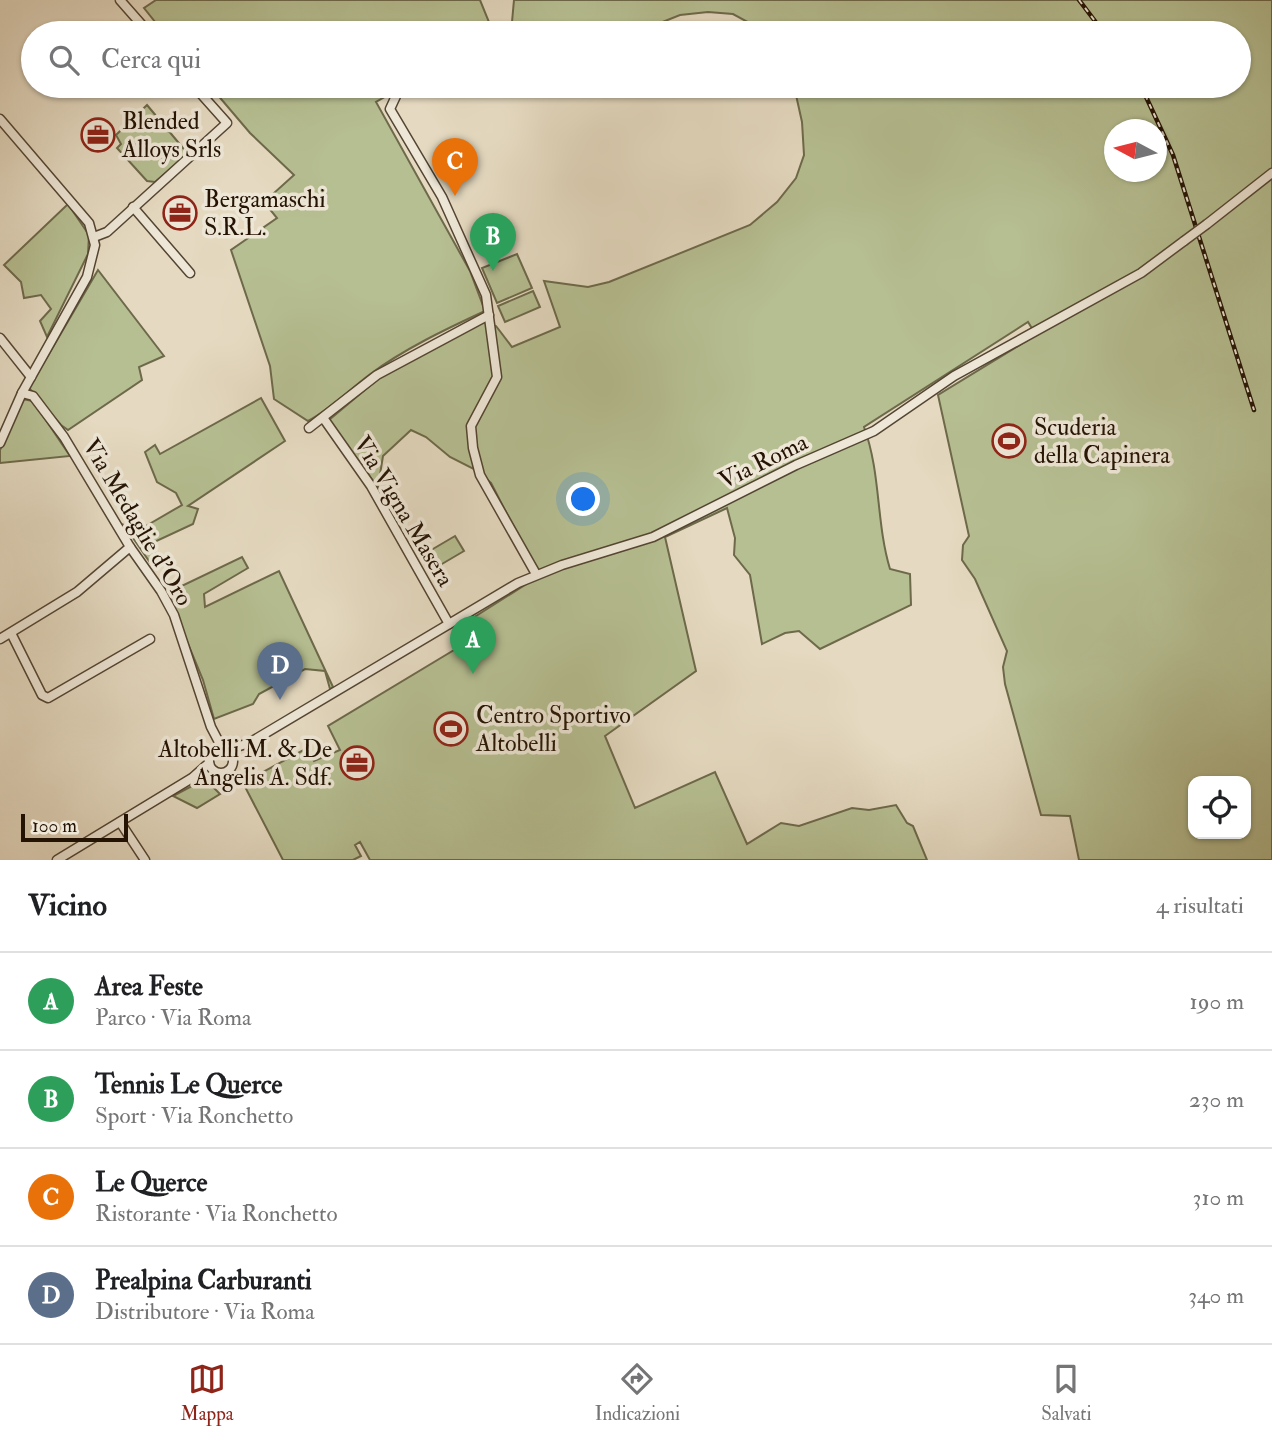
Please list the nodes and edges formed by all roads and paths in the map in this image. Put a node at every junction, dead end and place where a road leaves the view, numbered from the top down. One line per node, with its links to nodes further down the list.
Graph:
1 (120, 0): 2 (street)
2 (138, 21)
3 (205, 98): 7 (street)
4 (395, 98): 10 (street)
5 (0, 119): 8 (street)
6 (1272, 173): 18 (street, Via Roma, bridge)
7 (133, 207): 8 (street); 9 (street)
8 (94, 237): 12 (street)
9 (190, 274)
10 (489, 315): 14 (street); 18 (street)
11 (0, 338): 12 (street)
12 (31, 377): 13 (street)
13 (23, 393): 16 (street); 17 (street, Via Medaglie d'Oro)
14 (324, 419): 15 (street); 19 (street, Via Vigna Masera)
15 (309, 428)
16 (0, 443)
17 (130, 547): 20 (street); 23 (street, Via Medaglie d'Oro)
18 (536, 574): 19 (street, Via Roma)
19 (449, 624): 24 (street, Via Roma)
20 (11, 633): 21 (street); 22 (street)
21 (0, 639)
22 (149, 639)
23 (211, 727): 25 (street, Via Medaglie d'Oro); 26 (street, Via Medaglie d'Oro)
24 (248, 743): 25 (street, Via Roma); 27 (street, Via Roma)
25 (225, 749): 26 (street, Via Roma); 27 (street)
26 (210, 758): 28 (street); 29 (street, Via Roma)
27 (233, 764): 28 (street, Via Roma)
28 (216, 772): 29 (street, Via Roma)
29 (192, 778): 30 (street, Via Roma)
30 (120, 822): 31 (street, Via Roma); 32 (street)
31 (57, 860)
32 (145, 860)

